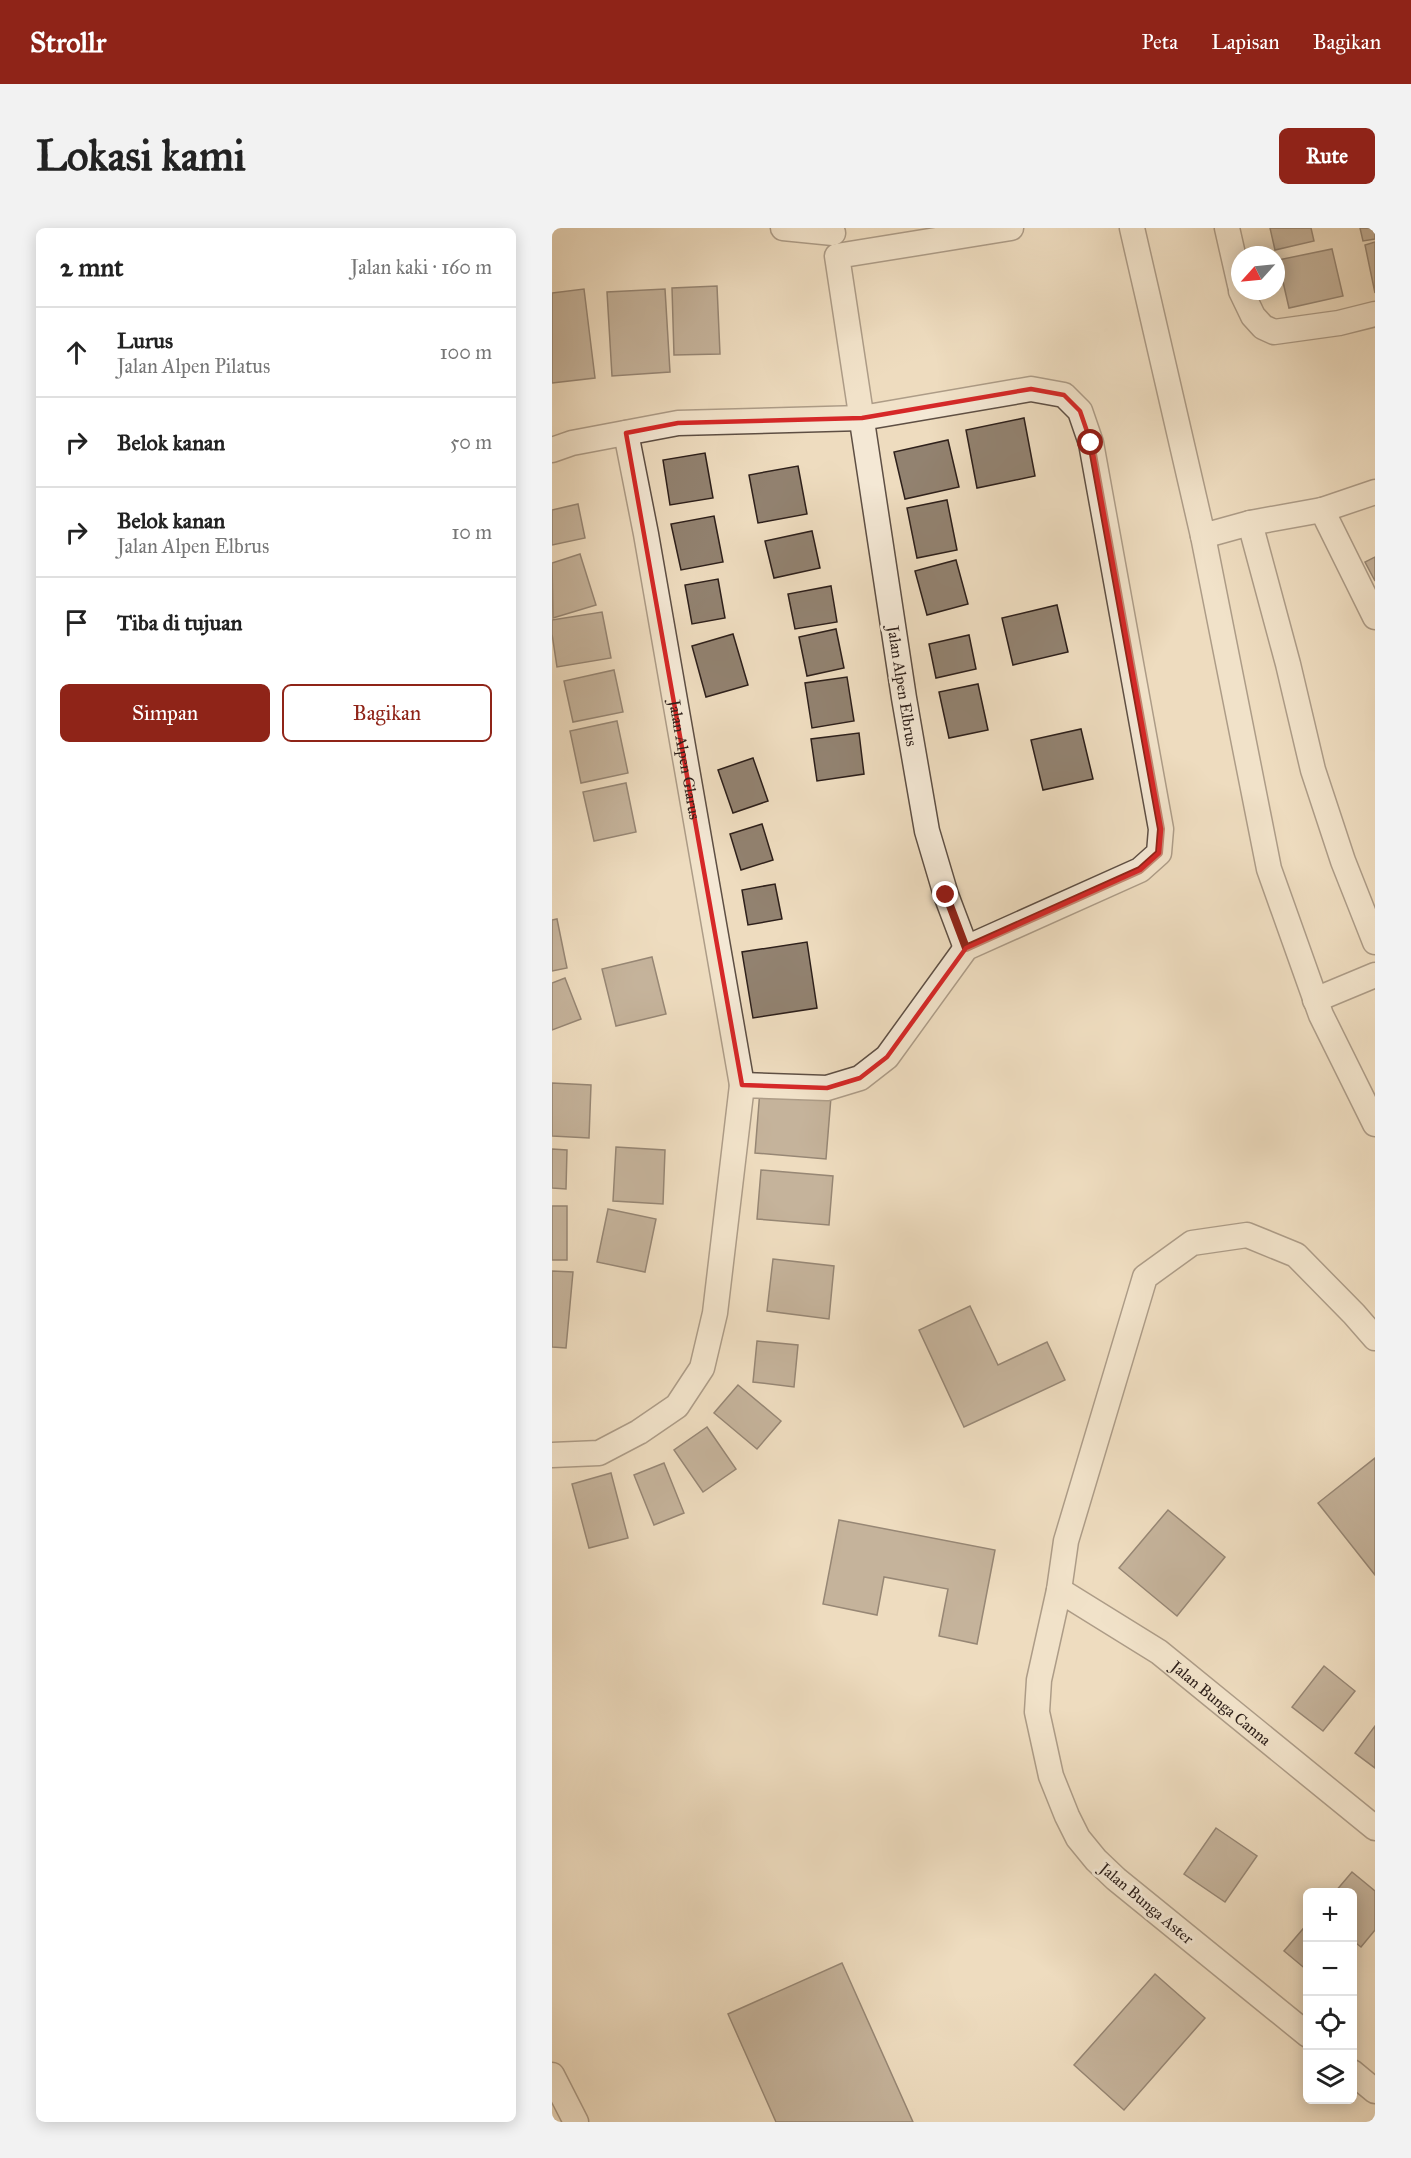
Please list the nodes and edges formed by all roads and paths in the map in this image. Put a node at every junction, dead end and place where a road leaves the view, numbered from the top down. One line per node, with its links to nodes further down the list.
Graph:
1 (783, 228): 5 (street)
2 (1011, 228): 5 (street)
3 (1132, 228): 15 (street)
4 (1227, 228): 6 (street)
5 (834, 239): 9 (street, Jalan Alpen Elbrus)
6 (1231, 246)
7 (1246, 300): 8 (street)
8 (1375, 314)
9 (862, 418): 10 (street); 18 (street, Jalan Alpen Elbrus); 18 (street)
10 (626, 433): 11 (street); 21 (street, Jalan Alpen Glarus)
11 (552, 450)
12 (1375, 492): 13 (street)
13 (1323, 510): 14 (street); 16 (street)
14 (1250, 523): 15 (street); 17 (street)
15 (1203, 536): 20 (street)
16 (1375, 617)
17 (1375, 942)
18 (966, 948): 21 (street)
19 (1375, 975): 20 (street)
20 (1315, 1000): 22 (street)
21 (742, 1085): 25 (street, Jalan Alpen Glarus)
22 (1368, 1090): 23 (street)
23 (1375, 1124)
24 (1375, 1338): 26 (street, Jalan Bunga Aster)
25 (552, 1455)
26 (1059, 1590): 27 (street, Jalan Bunga Canna); 28 (street, Jalan Bunga Aster)
27 (1375, 1828)
28 (1303, 2031)
29 (552, 2075): 32 (street)
30 (1357, 2075): 31 (street)
31 (1375, 2091)
32 (576, 2122)

